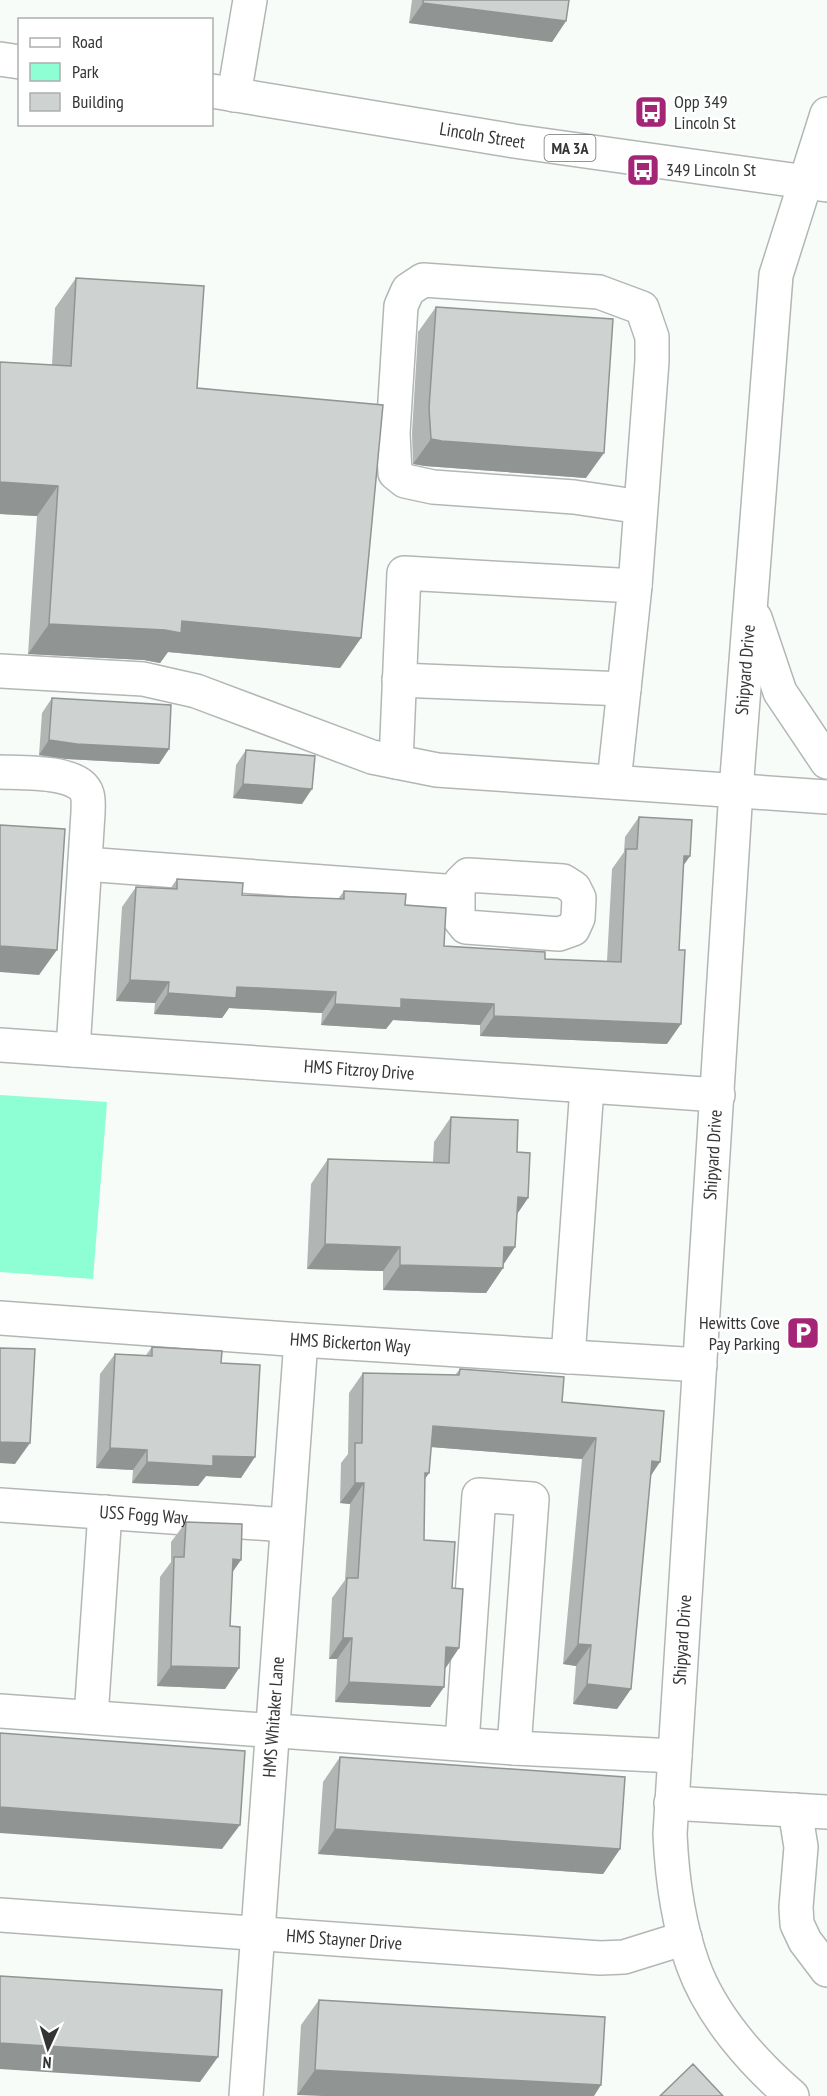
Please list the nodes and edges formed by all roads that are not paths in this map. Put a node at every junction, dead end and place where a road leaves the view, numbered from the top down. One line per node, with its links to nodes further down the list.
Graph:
1 (250, 0): 4 (street)
2 (0, 59): 3 (street)
3 (18, 62)
4 (223, 93): 6 (street, Lincoln Street / MA 3A)
5 (827, 114): 6 (street, Shipyard Drive)
6 (817, 184): 9 (street, Shipyard Drive)
7 (641, 507): 7 (street); 8 (street)
8 (635, 586): 11 (street); 12 (street)
9 (750, 602): 14 (street); 17 (street, Shipyard Drive)
10 (0, 671): 13 (street)
11 (399, 680): 12 (street); 13 (street)
12 (624, 689): 16 (street)
13 (396, 762): 16 (street)
14 (827, 762)
15 (0, 772): 19 (street)
16 (614, 782): 17 (street)
17 (736, 790): 18 (street); 24 (street, Shipyard Drive)
18 (827, 797)
19 (85, 864): 20 (street); 22 (street)
20 (458, 892)
21 (0, 1046): 22 (street, HMS Fitzroy Drive)
22 (73, 1050): 23 (street, HMS Fitzroy Drive)
23 (587, 1087): 24 (street, HMS Fitzroy Drive); 27 (street)
24 (718, 1095): 28 (street, Shipyard Drive)
25 (0, 1318): 26 (street, HMS Bickerton Way)
26 (301, 1340): 27 (street, HMS Bickerton Way); 31 (street, HMS Whitaker Lane)
27 (568, 1357): 28 (street, HMS Bickerton Way)
28 (700, 1365): 37 (street, Shipyard Drive)
29 (0, 1505): 30 (street, USS Fogg Way)
30 (105, 1512): 31 (street, USS Fogg Way); 33 (street)
31 (287, 1525): 34 (street, HMS Whitaker Lane)
32 (0, 1712): 33 (street)
33 (91, 1717): 34 (street)
34 (273, 1730): 35 (street); 41 (street, HMS Whitaker Lane)
35 (462, 1743): 36 (street); 36 (street)
36 (514, 1748): 37 (street)
37 (675, 1756): 38 (street, Shipyard Drive)
38 (671, 1803): 39 (street); 42 (street, Shipyard Drive)
39 (811, 1811): 43 (street)
40 (0, 1915): 41 (street, HMS Stayner Drive)
41 (258, 1933): 42 (street, HMS Stayner Drive); 44 (street, HMS Whitaker Lane)
42 (685, 1938): 45 (street, Shipyard Drive)
43 (827, 1970)
44 (246, 2096)
45 (792, 2096)

